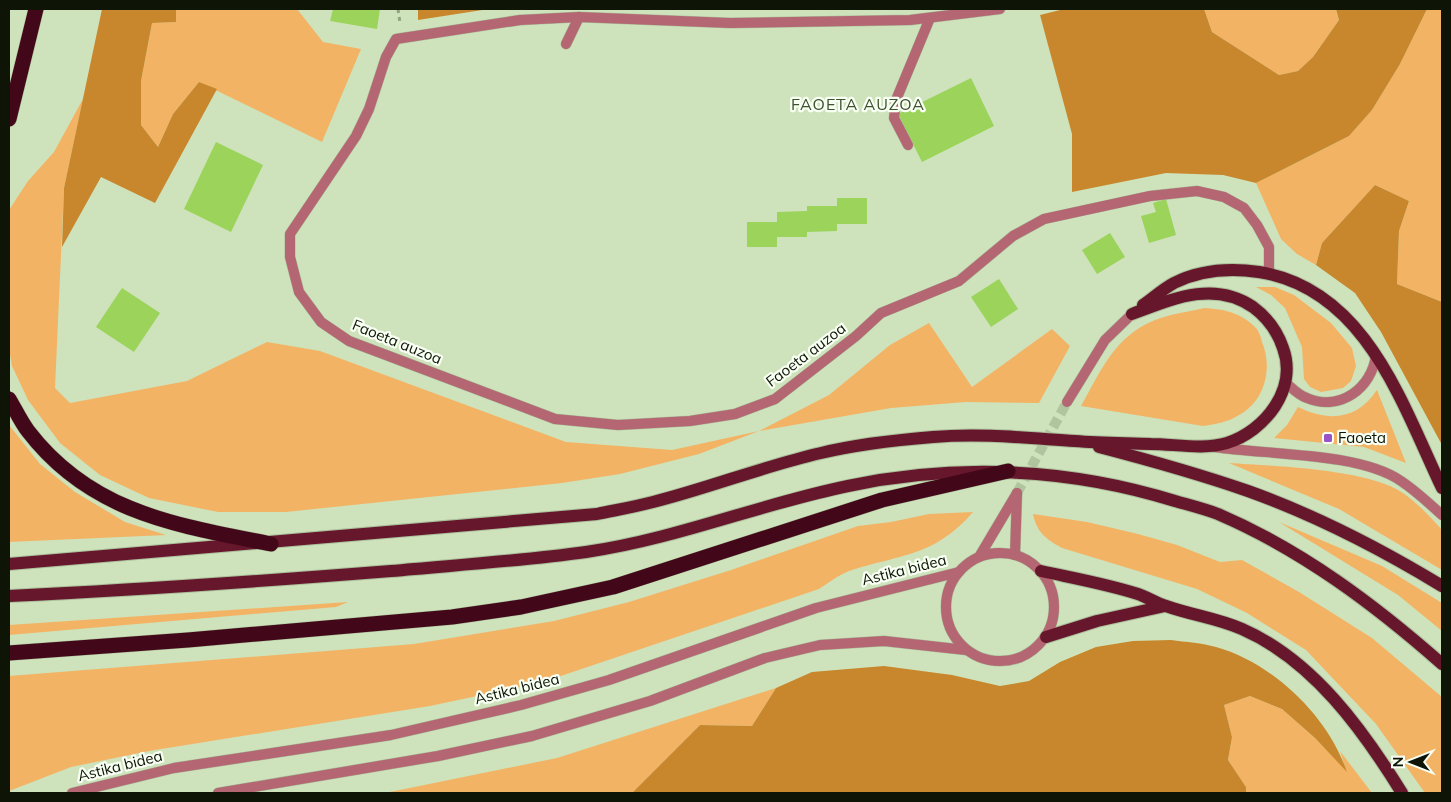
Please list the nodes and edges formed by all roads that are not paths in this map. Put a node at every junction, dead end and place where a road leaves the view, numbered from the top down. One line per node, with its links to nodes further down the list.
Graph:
1 (36, 9): 6 (highway)
2 (1000, 9): 4 (street, Faoeta auzoa)
3 (579, 17): 4 (street, Faoeta auzoa); 5 (street); 8 (street, Faoeta auzoa)
4 (930, 18): 7 (street)
5 (566, 44)
6 (9, 119)
7 (908, 145)
8 (1270, 274): 9 (main road); 10 (main road)
9 (1132, 314): 11 (main road); 13 (street)
10 (1376, 354): 11 (street); 17 (main road)
11 (1285, 382): 15 (main road)
12 (9, 399): 19 (highway)
13 (1067, 402)
14 (1076, 441): 15 (main road); 19 (main road); 25 (main road)
15 (1200, 445): 18 (street)
16 (1008, 471): 26 (main road); 30 (highway); 31 (main road)
17 (1442, 488)
18 (1442, 515)
19 (270, 544): 22 (main road)
20 (1015, 555): 21 (street); 21 (street); 23 (street)
21 (979, 557): 24 (street)
22 (9, 564)
23 (1041, 571): 27 (main road); 28 (street)
24 (959, 572): 29 (street); 32 (street, Astika bidea)
25 (1442, 586)
26 (9, 596)
27 (1165, 606): 28 (main road); 34 (main road)
28 (1046, 637): 29 (street)
29 (966, 650): 33 (street)
30 (9, 653)
31 (1442, 664)
32 (72, 793)
33 (218, 793)
34 (1402, 793)

